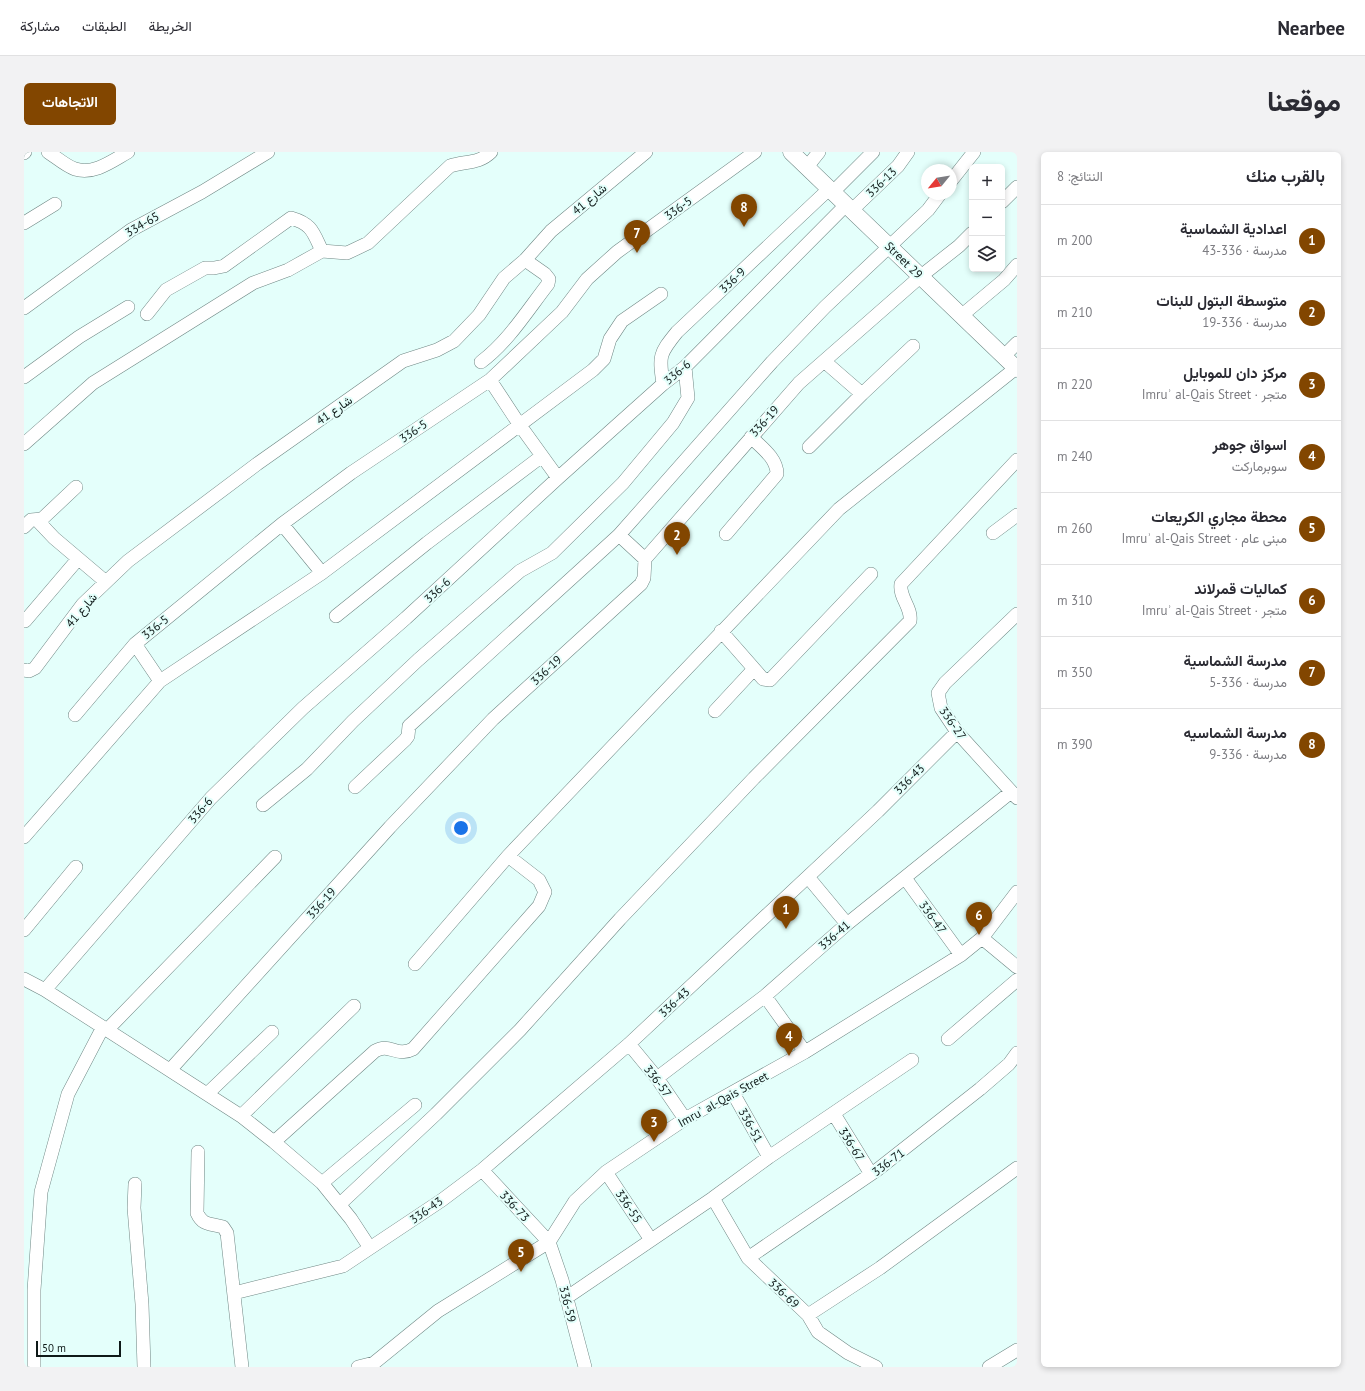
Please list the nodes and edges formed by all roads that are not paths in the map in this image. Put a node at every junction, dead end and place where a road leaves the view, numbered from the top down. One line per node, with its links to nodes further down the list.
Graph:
1 (48, 152): 2 (street)
2 (128, 152)
3 (268, 152): 29 (street, 334-65)
4 (491, 152): 23 (street)
5 (646, 152): 24 (street, شارع 41)
6 (755, 152): 40 (street, 336-5)
7 (791, 152): 12 (street, Street 29)
8 (819, 152): 12 (street)
9 (873, 152): 15 (street, 336-9)
10 (908, 152): 19 (street, 336-13)
11 (974, 152): 13 (street)
12 (807, 167): 15 (street, Street 29)
13 (957, 173)
14 (1017, 187): 17 (street)
15 (831, 191): 19 (street, Street 29); 41 (street, 336-9)
16 (936, 200): 22 (street)
17 (1004, 200)
18 (55, 204): 20 (street)
19 (849, 208): 22 (street, Street 29); 37 (street, 336-6)
20 (24, 223)
21 (969, 236): 26 (street, 336-19)
22 (888, 245): 26 (street, Street 29); 57 (street)
23 (322, 251): 30 (street); 45 (street)
24 (524, 260): 36 (street); 62 (street, شارع 41)
25 (1017, 265): 31 (street)
26 (921, 276): 31 (street, Street 29); 35 (street, 336-19)
27 (660, 294): 43 (street)
28 (128, 307): 39 (street)
29 (24, 308)
30 (147, 314)
31 (962, 316): 34 (street, Street 29)
32 (1017, 343): 34 (street)
33 (913, 346): 42 (street)
34 (1004, 356): 38 (street, Street 29)
35 (824, 361): 42 (street); 44 (street, 336-19)
36 (481, 362)
37 (685, 367): 41 (street, 336-6); 76 (street)
38 (1017, 368): 66 (street)
39 (24, 377)
40 (490, 380): 43 (street); 53 (street, 336-5)
41 (663, 384): 49 (street, 336-6)
42 (862, 394): 46 (street)
43 (519, 424): 47 (street); 60 (street)
44 (751, 437): 56 (street); 59 (street, 336-19)
45 (24, 444)
46 (809, 447)
47 (542, 456): 49 (street); 64 (street)
48 (1017, 460): 120 (street)
49 (558, 478): 92 (street, 336-6)
50 (76, 487): 52 (street)
51 (1017, 515): 55 (street)
52 (37, 520): 54 (street); 58 (street)
53 (282, 524): 60 (street); 67 (street, 336-5)
54 (24, 527)
55 (993, 533)
56 (726, 534)
57 (619, 535): 59 (street); 74 (street)
58 (78, 559): 62 (street); 65 (street)
59 (645, 559): 102 (street, 336-19)
60 (322, 573): 70 (street)
61 (871, 574): 68 (street)
62 (106, 582): 69 (street, شارع 41)
63 (1017, 614): 73 (street, 336-27)
64 (336, 616)
65 (25, 620)
66 (721, 631): 68 (street); 78 (street)
67 (135, 644): 70 (street); 72 (street, 336-5)
68 (754, 669): 71 (street)
69 (24, 670)
70 (160, 680): 77 (street)
71 (715, 711)
72 (75, 716)
73 (957, 732): 75 (street, 336-27); 81 (street, 336-43)
74 (355, 787)
75 (1014, 795): 82 (street, 336-41)
76 (263, 805)
77 (24, 838)
78 (508, 856): 88 (street); 110 (street)
79 (275, 857): 95 (street)
80 (76, 867): 85 (street)
81 (808, 877): 84 (street); 98 (street, 336-43)
82 (905, 878): 84 (street, 336-41); 87 (street, 336-47)
83 (1017, 892): 86 (street, Imruʾ al-Qais Street)
84 (847, 924): 93 (street, 336-41)
85 (24, 930)
86 (982, 938): 87 (street, Imruʾ al-Qais Street); 89 (street)
87 (960, 955): 99 (street, Imruʾ al-Qais Street)
88 (415, 964)
89 (1017, 967)
90 (24, 979): 92 (street)
91 (1017, 980): 97 (street)
92 (45, 990): 95 (street)
93 (764, 996): 99 (street); 103 (street, 336-41)
94 (354, 1006): 108 (street)
95 (105, 1028): 102 (street); 129 (street)
96 (272, 1032): 105 (street)
97 (948, 1039)
98 (629, 1044): 103 (street, 336-57); 114 (street, 336-43)
99 (805, 1052): 104 (street, Imruʾ al-Qais Street)
100 (1017, 1053): 116 (street, 336-71)
101 (912, 1060): 107 (street)
102 (170, 1070): 105 (street)
103 (657, 1078): 109 (street, 336-57)
104 (733, 1093): 109 (street, Imruʾ al-Qais Street); 112 (street, 336-51)
105 (207, 1094): 108 (street)
106 (415, 1105): 117 (street)
107 (834, 1114): 112 (street); 116 (street, 336-67)
108 (241, 1116): 110 (street)
109 (685, 1119): 115 (street, Imruʾ al-Qais Street)
110 (274, 1142): 117 (street)
111 (198, 1152): 125 (street)
112 (769, 1157): 119 (street)
113 (1017, 1168): 127 (street)
114 (482, 1170): 122 (street, 336-73); 123 (street, 336-43)
115 (606, 1172): 121 (street, 336-55); 122 (street, Imruʾ al-Qais Street)
116 (871, 1174): 124 (street, 336-71)
117 (322, 1182): 120 (street)
118 (135, 1184): 130 (street)
119 (713, 1198): 121 (street); 124 (street, 336-69)
120 (340, 1204): 123 (street)
121 (651, 1240): 126 (street)
122 (548, 1242): 126 (street, 336-59); 132 (street, Imruʾ al-Qais Street)
123 (370, 1248): 125 (street, 336-43)
124 (748, 1258): 127 (street, 336-69)
125 (234, 1293): 131 (street)
126 (566, 1298): 133 (street, 336-59)
127 (808, 1315): 134 (street, 336-69)
128 (1017, 1350): 135 (street)
129 (34, 1367)
130 (144, 1367)
131 (242, 1367)
132 (358, 1367)
133 (585, 1367)
134 (876, 1367)
135 (989, 1367)

